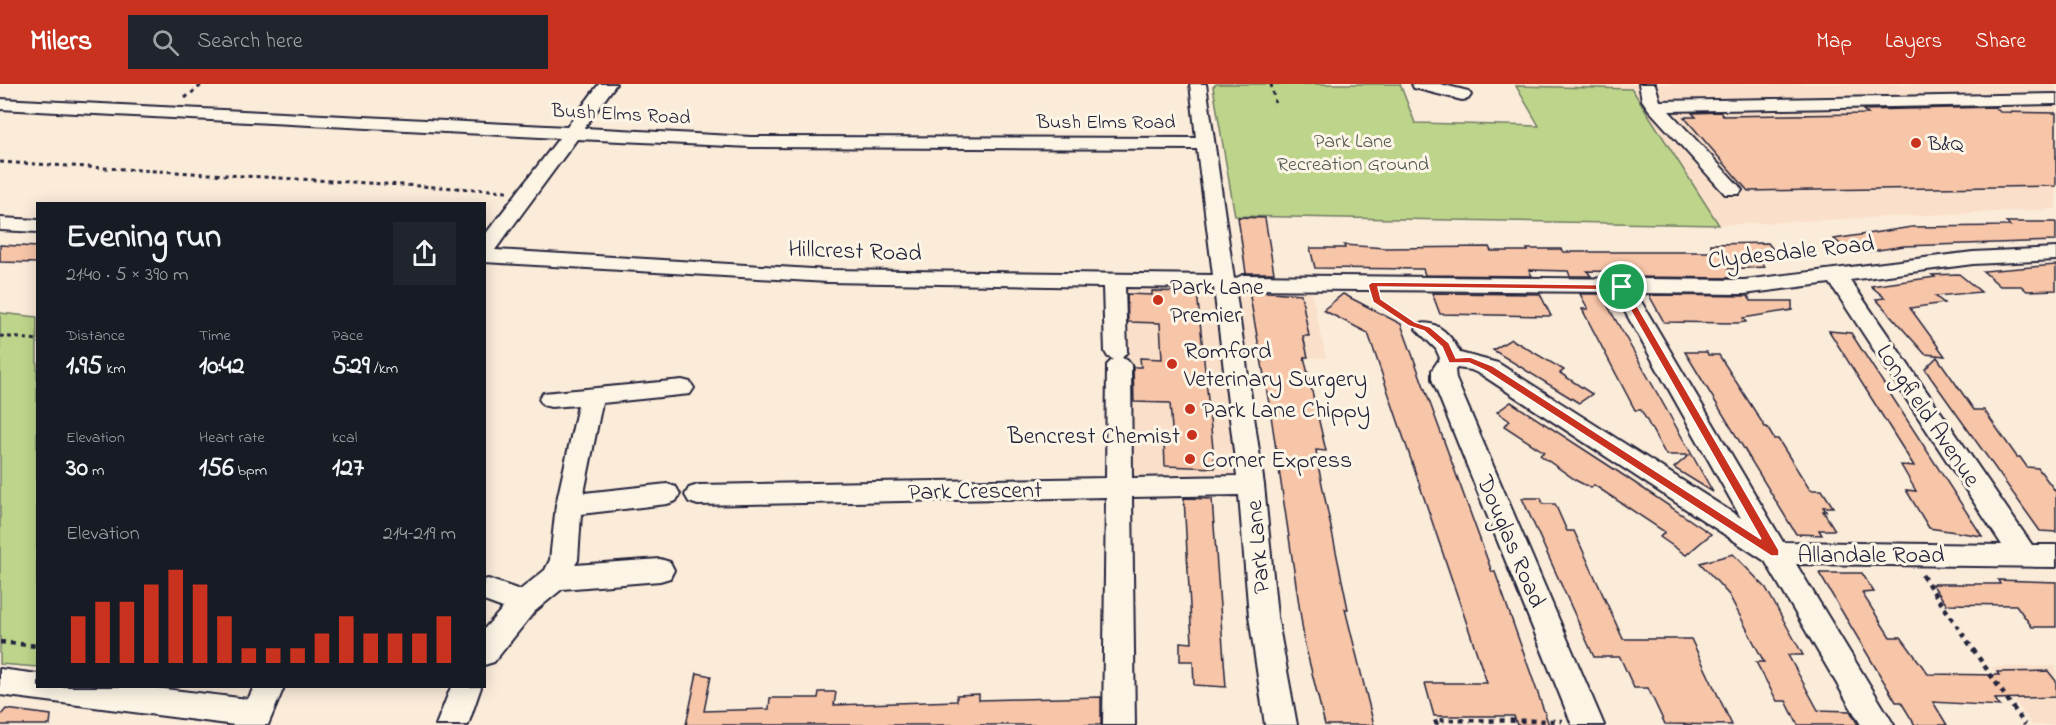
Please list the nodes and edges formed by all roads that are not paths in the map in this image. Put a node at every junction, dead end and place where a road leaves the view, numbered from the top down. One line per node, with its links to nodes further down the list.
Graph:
1 (608, 84): 10 (street)
2 (1198, 84): 11 (street, Park Lane)
3 (1420, 84): 5 (street)
4 (1647, 84): 8 (street)
5 (1459, 89): 9 (street)
6 (2056, 99): 8 (street)
7 (0, 104): 10 (street, Bush Elms Road)
8 (1655, 106): 12 (street)
9 (1472, 113)
10 (573, 133): 11 (street, Bush Elms Road); 15 (street)
11 (1204, 144): 20 (street, Park Lane)
12 (1732, 189)
13 (0, 224): 14 (street)
14 (36, 226)
15 (486, 251)
16 (486, 254): 19 (street, Hillcrest Road)
17 (2056, 254): 18 (street, Clydesdale Road)
18 (1835, 274): 21 (street, Clydesdale Road); 33 (street, Longfield Avenue)
19 (1114, 280): 20 (street, Hillcrest Road); 28 (street)
20 (1233, 282): 21 (street, Clydesdale Road); 27 (street, Park Lane)
21 (1622, 287): 32 (street)
22 (1427, 329): 23 (street)
23 (1453, 361): 32 (street, Allandale Road); 45 (street, Douglas Road)
24 (682, 388): 25 (street)
25 (592, 395): 26 (street); 31 (street)
26 (551, 399)
27 (1251, 485): 28 (street, Park Crescent); 48 (street, Park Lane)
28 (1120, 488): 30 (street, Park Crescent); 47 (street)
29 (667, 494): 31 (street)
30 (698, 495)
31 (569, 505): 36 (street)
32 (1775, 553): 33 (street, Allandale Road); 49 (street)
33 (2024, 555): 34 (street, Allandale Road)
34 (2056, 556)
35 (660, 570): 36 (street)
36 (555, 578): 38 (street)
37 (488, 590): 38 (street)
38 (524, 604): 39 (street)
39 (486, 650)
40 (0, 682): 41 (street)
41 (36, 687)
42 (48, 688): 44 (street)
43 (466, 688): 46 (street)
44 (259, 709)
45 (1587, 723)
46 (452, 725)
47 (1119, 725)
48 (1281, 725)
49 (1878, 725)

